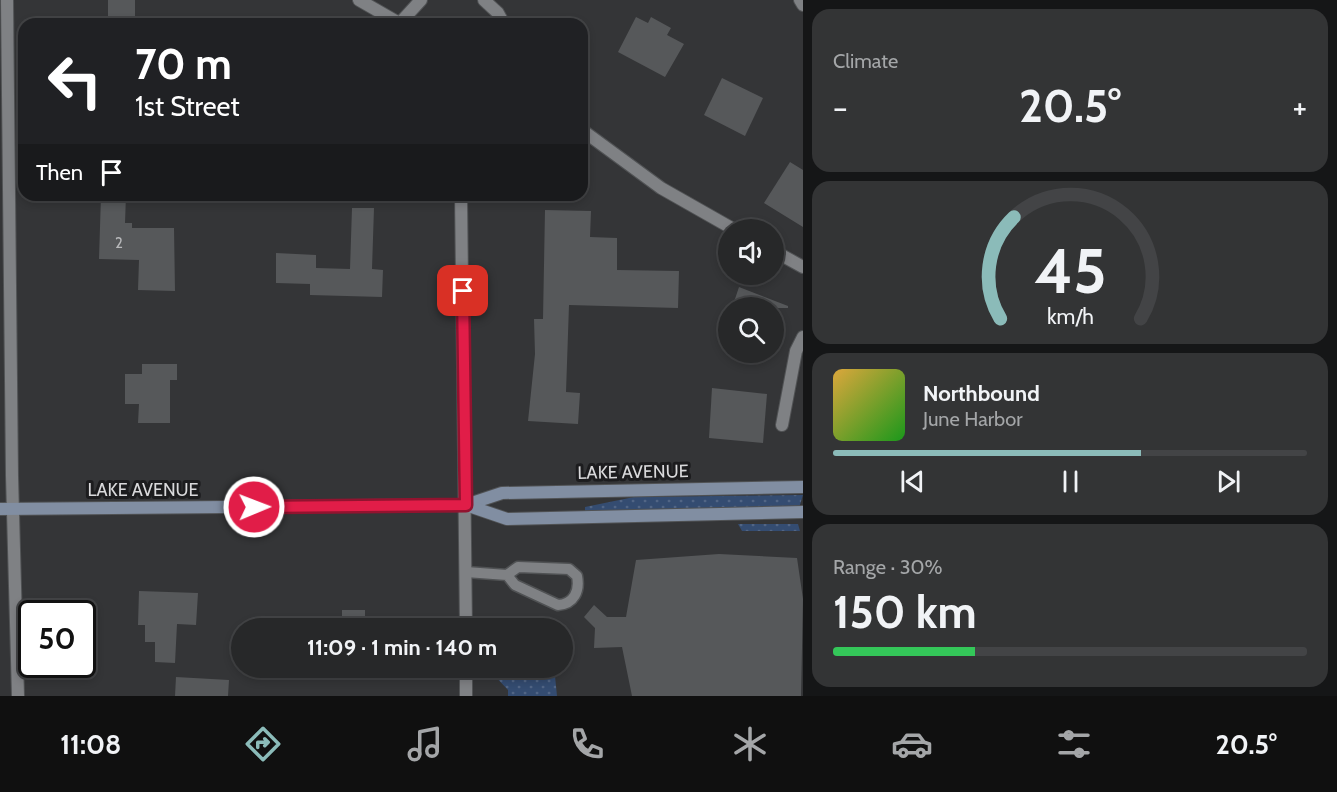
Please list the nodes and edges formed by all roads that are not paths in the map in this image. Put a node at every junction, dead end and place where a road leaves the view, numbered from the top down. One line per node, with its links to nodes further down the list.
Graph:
1 (7, 0): 13 (street)
2 (359, 0): 7 (street)
3 (421, 0): 8 (street)
4 (484, 0): 9 (street)
5 (800, 0): 6 (street)
6 (803, 5)
7 (390, 18)
8 (404, 18)
9 (501, 18)
10 (588, 134): 12 (street)
11 (461, 201): 19 (street)
12 (718, 220)
13 (5, 237): 21 (street)
14 (784, 257): 15 (street)
15 (803, 267)
16 (803, 338): 17 (street)
17 (782, 425)
18 (803, 487): 19 (main road, LAKE AVENUE)
19 (466, 505): 21 (main road, LAKE AVENUE); 22 (main road, LAKE AVENUE); 23 (street)
20 (0, 509): 21 (main road, LAKE AVENUE)
21 (14, 509): 27 (street)
22 (803, 512)
23 (466, 572): 24 (lane); 25 (street)
24 (507, 575): 24 (lane)
25 (466, 618)
26 (466, 678): 28 (street)
27 (18, 696)
28 (466, 696)

